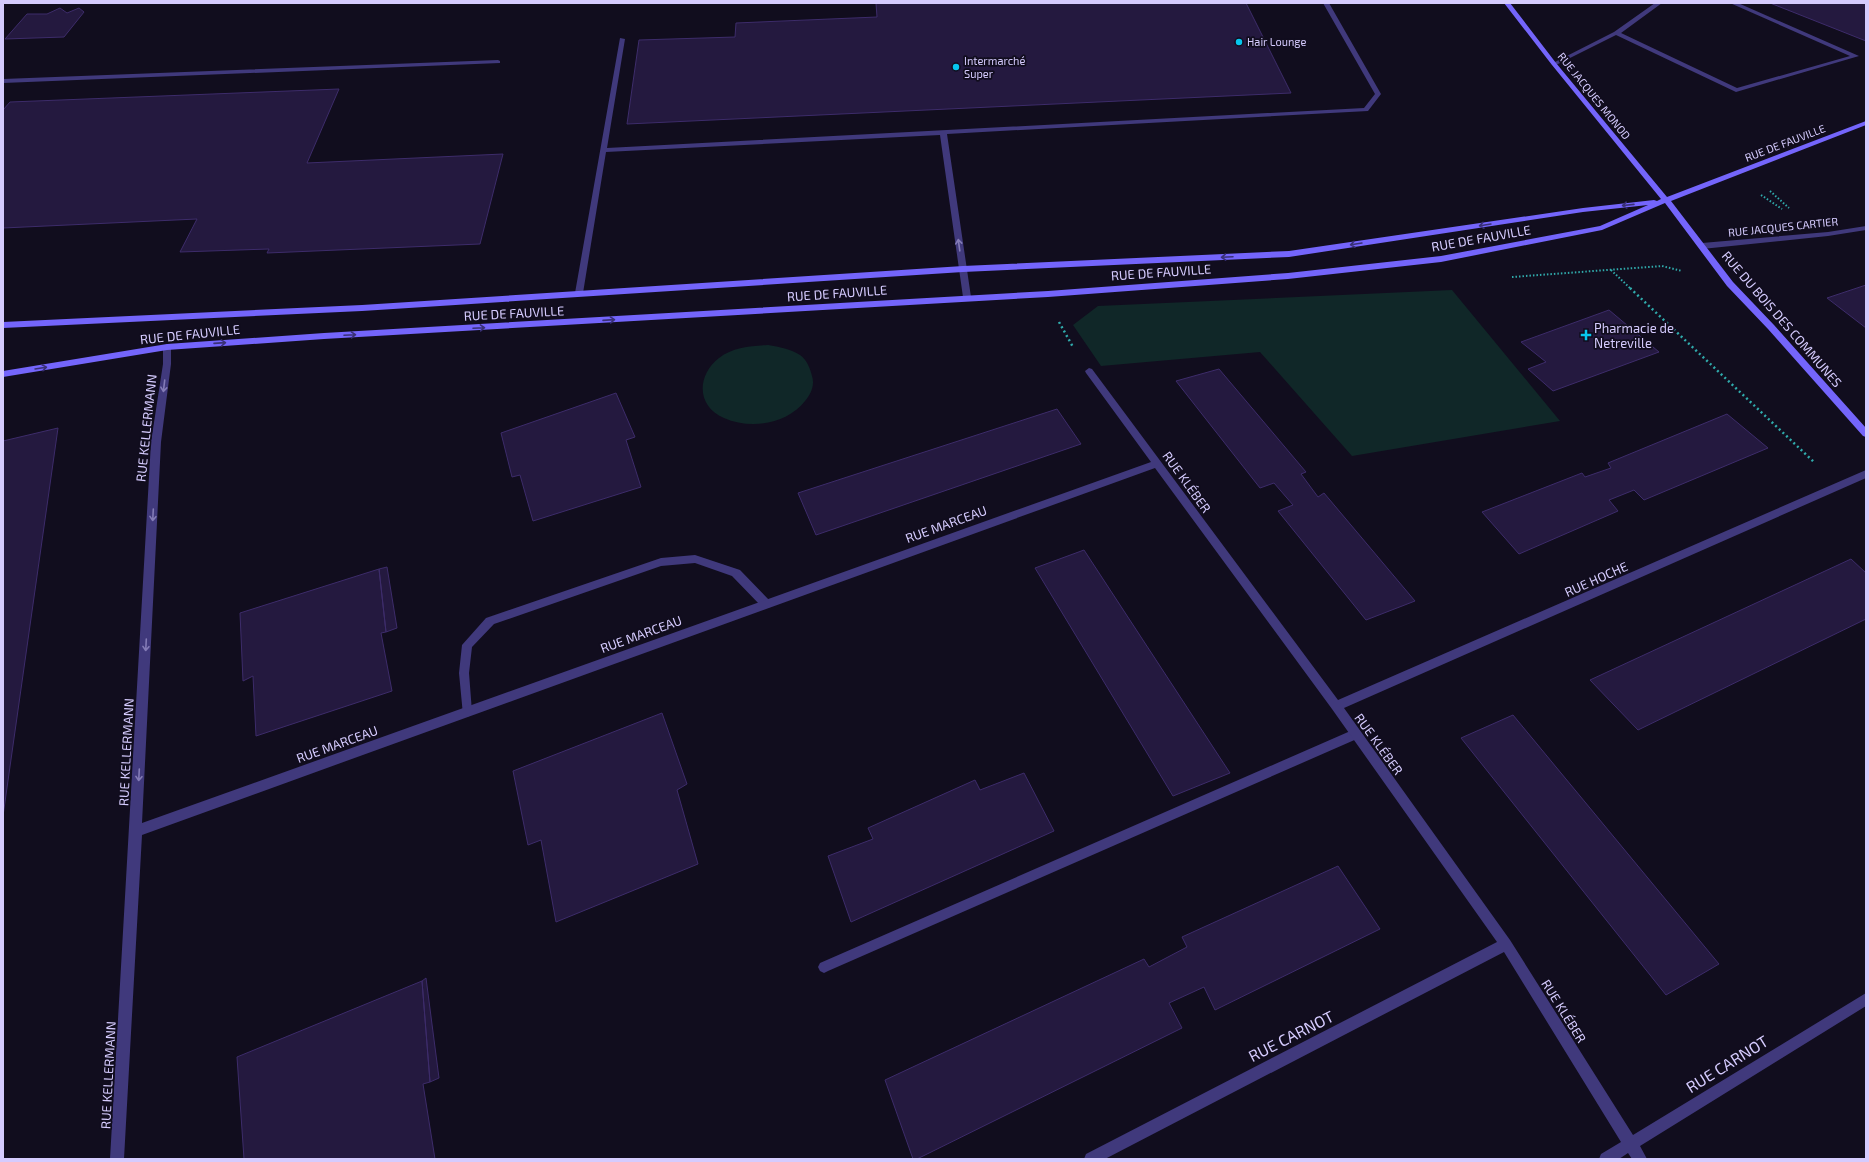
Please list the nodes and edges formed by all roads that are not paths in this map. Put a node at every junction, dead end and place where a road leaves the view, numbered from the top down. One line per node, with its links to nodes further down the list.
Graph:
1 (1326, 3): 11 (street)
2 (1507, 3): 8 (main road, RUE JACQUES MONOD)
3 (1658, 3): 5 (street)
4 (1733, 3): 5 (street)
5 (1616, 33): 8 (street)
6 (622, 39): 12 (street)
7 (498, 62): 9 (street)
8 (1554, 64): 13 (main road, RUE JACQUES MONOD)
9 (3, 80)
10 (1866, 123): 13 (main road, RUE DE FAUVILLE)
11 (943, 132): 12 (street); 16 (street, one-way to 11)
12 (605, 150): 17 (street)
13 (1666, 200): 15 (main road, RUE DU BOIS DES COMMUNES); 16 (main road, RUE DE FAUVILLE, one-way to 16); 18 (main road, RUE DE FAUVILLE)
14 (1866, 228): 15 (street, RUE JACQUES CARTIER)
15 (1702, 246): 23 (main road, RUE DU BOIS DES COMMUNES)
16 (963, 270): 17 (main road, RUE DE FAUVILLE); 18 (street)
17 (579, 293): 19 (main road, RUE DE FAUVILLE)
18 (967, 298): 20 (main road, RUE DE FAUVILLE, one-way to 18)
19 (3, 325)
20 (167, 347): 22 (main road, RUE DE FAUVILLE, one-way to 20); 30 (street, RUE KELLERMANN, one-way to 30)
21 (1089, 371): 24 (street, RUE KLÉBER)
22 (3, 374)
23 (1866, 434)
24 (1156, 464): 26 (street, RUE MARCEAU); 27 (street, RUE KLÉBER)
25 (1866, 474): 27 (street, RUE HOCHE)
26 (766, 604): 28 (street, RUE MARCEAU); 28 (street)
27 (1336, 706): 29 (street, RUE KLÉBER)
28 (467, 712): 30 (street, RUE MARCEAU)
29 (1355, 734): 31 (street, RUE KLÉBER); 32 (street)
30 (136, 831): 35 (street, RUE KELLERMANN)
31 (1506, 944): 34 (street, RUE KLÉBER); 36 (street, RUE CARNOT)
32 (824, 967)
33 (1866, 999): 34 (street, RUE CARNOT)
34 (1630, 1144): 37 (street, RUE CARNOT); 38 (street, RUE KLÉBER)
35 (117, 1159)
36 (1091, 1159)
37 (1606, 1159)
38 (1640, 1159)

